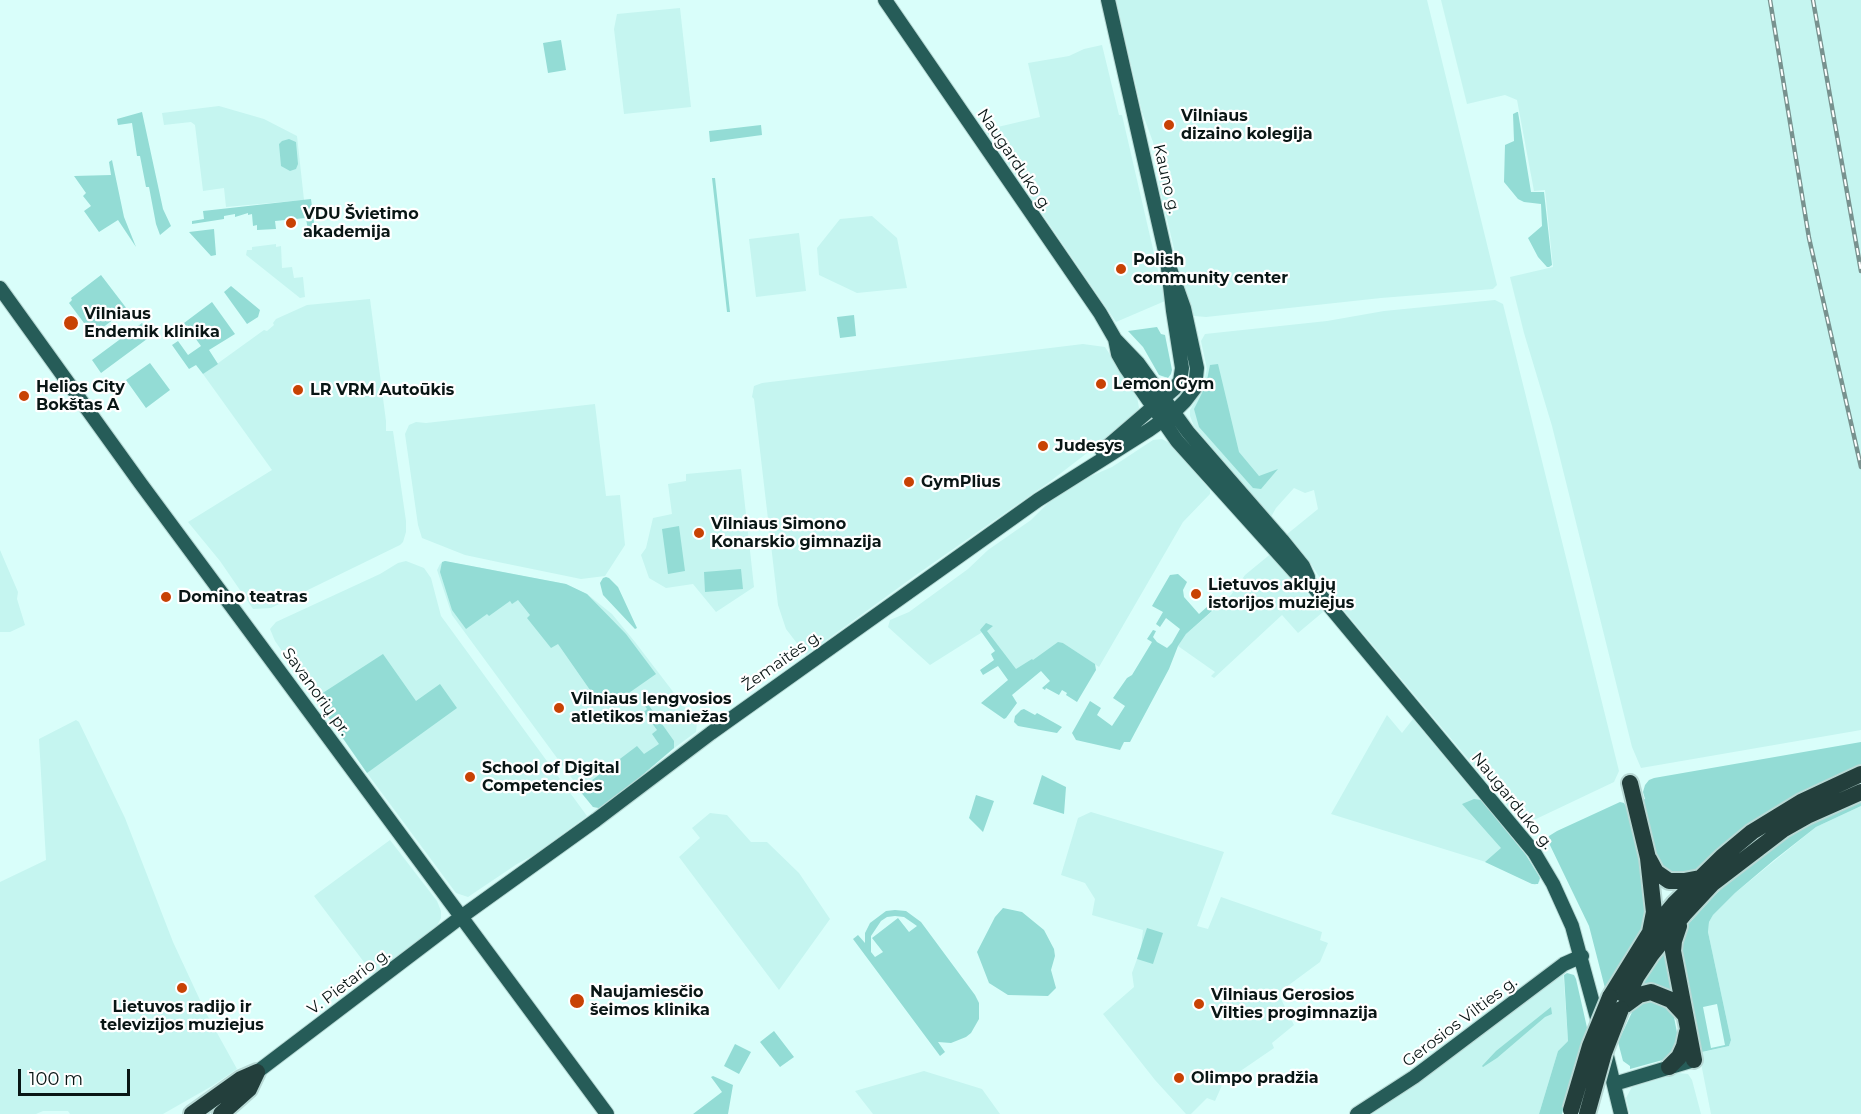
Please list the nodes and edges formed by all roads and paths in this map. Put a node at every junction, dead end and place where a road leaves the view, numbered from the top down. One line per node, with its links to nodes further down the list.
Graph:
1 (885, 0): 5 (main road, Naugarduko g.)
2 (1108, 0): 3 (main road, Kauno g.)
3 (1167, 260): 5 (main road, Kauno g.); 6 (main road, Kauno g.)
4 (0, 288): 16 (main road, Savanorių pr.)
5 (1158, 404): 6 (main road, Naugarduko g.); 7 (main road, Naugarduko g.); 8 (main road, Žemaitės g.)
6 (1173, 413): 7 (main road, Kauno g.); 9 (main road, Naugarduko g.)
7 (1162, 422): 8 (main road, Žemaitės g.); 9 (main road, Naugarduko g.)
8 (1068, 479): 16 (main road, Žemaitės g.)
9 (1311, 584): 18 (main road, Naugarduko g.)
10 (1861, 774): 14 (highway)
11 (1630, 783): 13 (highway)
12 (1861, 792): 15 (highway)
13 (1648, 858): 14 (highway); 17 (highway)
14 (1700, 878): 17 (highway)
15 (1685, 913): 19 (highway); 20 (highway)
16 (461, 917): 23 (main road, V. Pietario g.); 28 (main road, Savanorių pr.)
17 (1649, 934): 19 (highway)
18 (1582, 956): 24 (main road, Naugarduko g.); 29 (main road, Gerosios Vilties g.)
19 (1616, 1003): 20 (highway); 25 (highway, bridge)
20 (1686, 1022): 21 (highway); 22 (highway)
21 (1694, 1060): 22 (main road)
22 (1669, 1067): 24 (main road)
23 (257, 1072): 26 (highway); 27 (highway)
24 (1614, 1084): 30 (main road, Naugarduko g.)
25 (1576, 1113)
26 (192, 1114)
27 (221, 1114)
28 (607, 1114)
29 (1357, 1114)
30 (1621, 1114)

